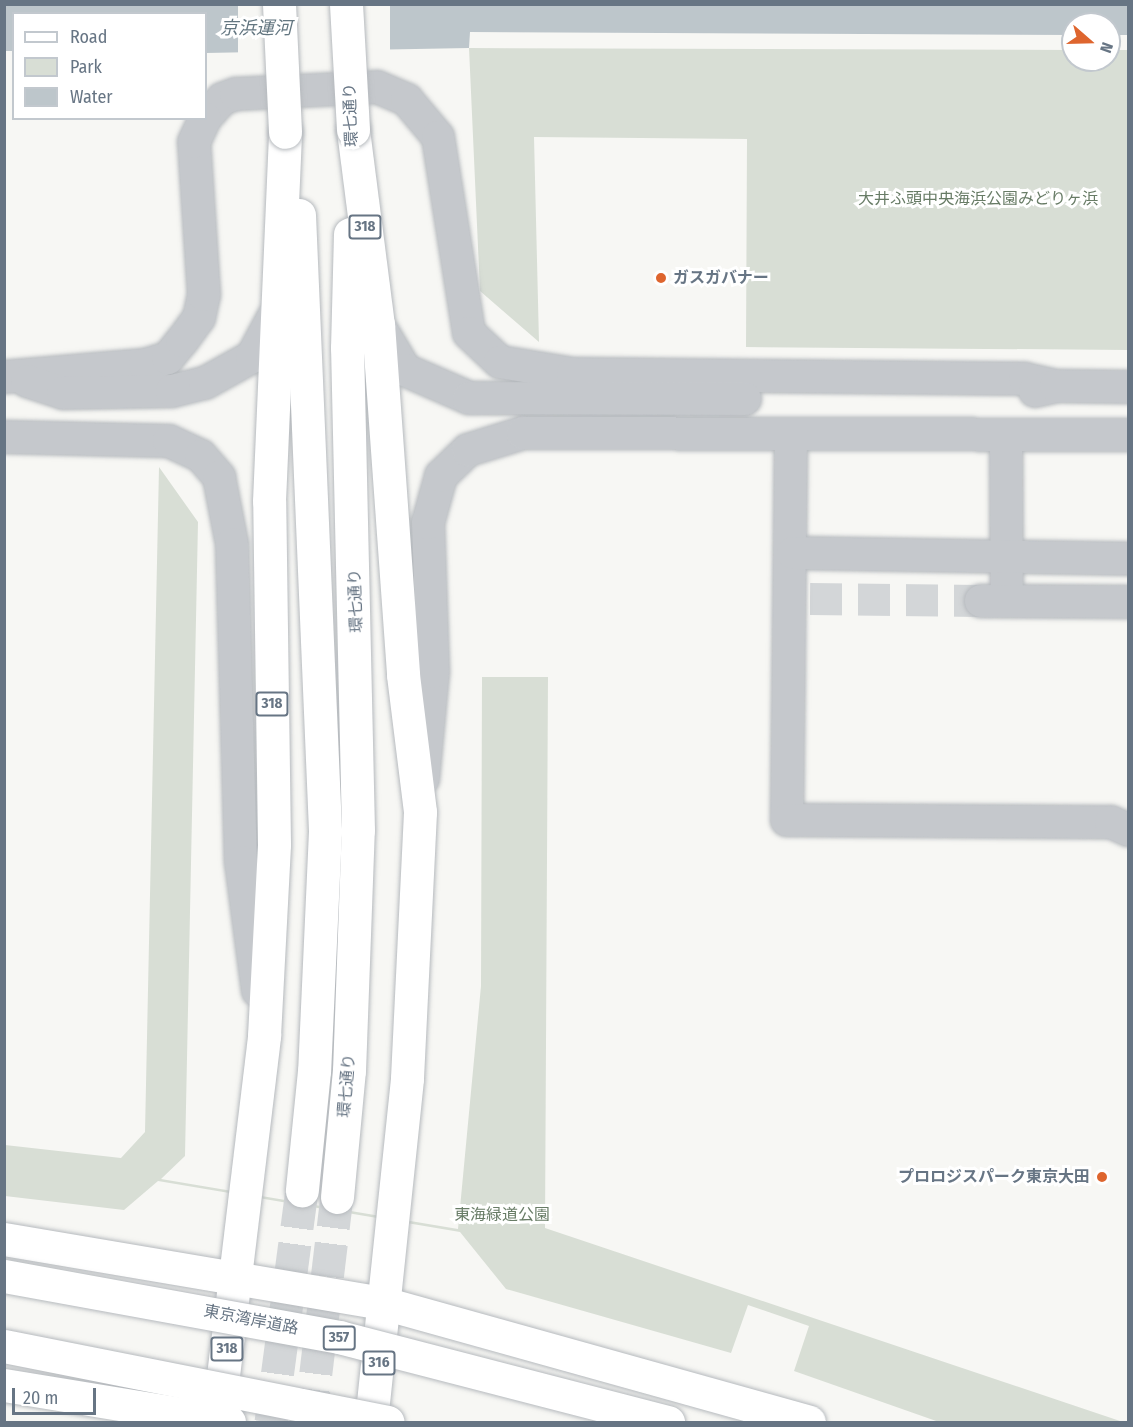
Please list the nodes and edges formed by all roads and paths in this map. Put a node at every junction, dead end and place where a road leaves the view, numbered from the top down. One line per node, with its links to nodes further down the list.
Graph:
1 (279, 4): 6 (main road, 環七通り / 318, bridge)
2 (346, 4): 5 (main road, 環七通り / 318, bridge)
3 (207, 116): 10 (street)
4 (204, 120): 9 (street)
5 (353, 130): 8 (main road, 318); 26 (main road, 環七通り / 318)
6 (285, 132): 7 (main road, 318); 25 (main road, 環七通り / 318)
7 (276, 312): 9 (street); 24 (main road, 318)
8 (378, 324): 10 (street); 22 (main road, 318)
9 (10, 377)
10 (1056, 386): 11 (street)
11 (1128, 387)
12 (1006, 435): 13 (street); 15 (street); 17 (street)
13 (1128, 435)
14 (4, 437): 24 (street)
15 (791, 437): 16 (street); 22 (street)
16 (793, 553): 17 (street); 23 (street)
17 (1007, 558): 18 (street); 20 (street)
18 (1072, 559): 19 (street); 20 (street)
19 (1128, 559)
20 (1072, 602): 21 (street)
21 (1128, 602)
22 (420, 812): 30 (main road, 318)
23 (1128, 830)
24 (264, 1036): 29 (main road, 318)
25 (302, 1190)
26 (337, 1197)
27 (4, 1239): 29 (main road)
28 (4, 1276): 37 (main road, 東京湾岸道路 / 357, bridge)
29 (236, 1276): 30 (main road); 33 (main road, 318)
30 (387, 1304): 35 (main road, 316); 38 (main road)
31 (4, 1346): 36 (main road, bridge)
32 (4, 1385): 34 (main road, bridge)
33 (217, 1422)
34 (229, 1422)
35 (372, 1422)
36 (388, 1422)
37 (668, 1422)
38 (809, 1422)

